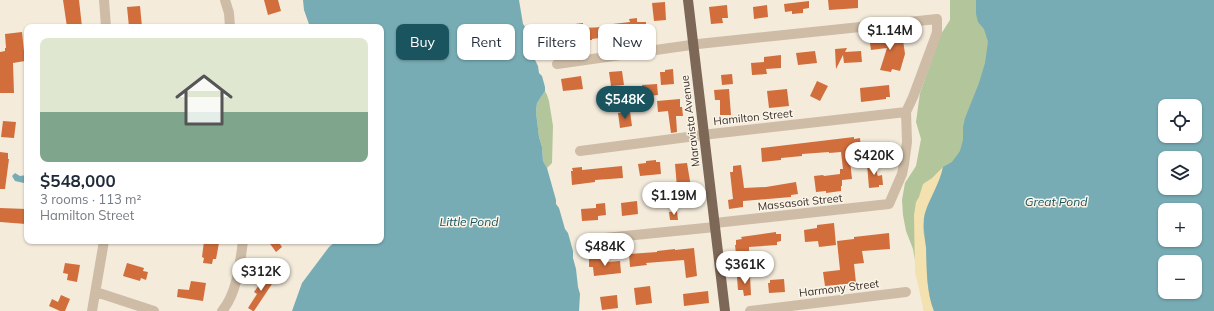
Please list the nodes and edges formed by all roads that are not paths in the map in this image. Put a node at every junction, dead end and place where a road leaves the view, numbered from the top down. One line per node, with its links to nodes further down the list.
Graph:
1 (104, 0): 4 (street)
2 (225, 0): 5 (street)
3 (688, 0): 6 (main road, Maravista Avenue)
4 (106, 24)
5 (230, 24)
6 (693, 45): 7 (street); 8 (street); 9 (main road, Maravista Avenue)
7 (557, 64)
8 (906, 112): 9 (street, Hamilton Street); 11 (street, Massasoit Street)
9 (704, 135): 10 (street, Hamilton Street); 11 (main road, Maravista Avenue)
10 (580, 151)
11 (715, 225): 12 (street, Massasoit Street); 20 (main road, Maravista Avenue)
12 (595, 239)
13 (104, 244): 15 (street)
14 (243, 244): 19 (street)
15 (96, 292): 17 (street); 18 (street)
16 (906, 292): 21 (street, Harmony Street)
17 (92, 311)
18 (154, 311)
19 (222, 311)
20 (725, 311)
21 (750, 311)

